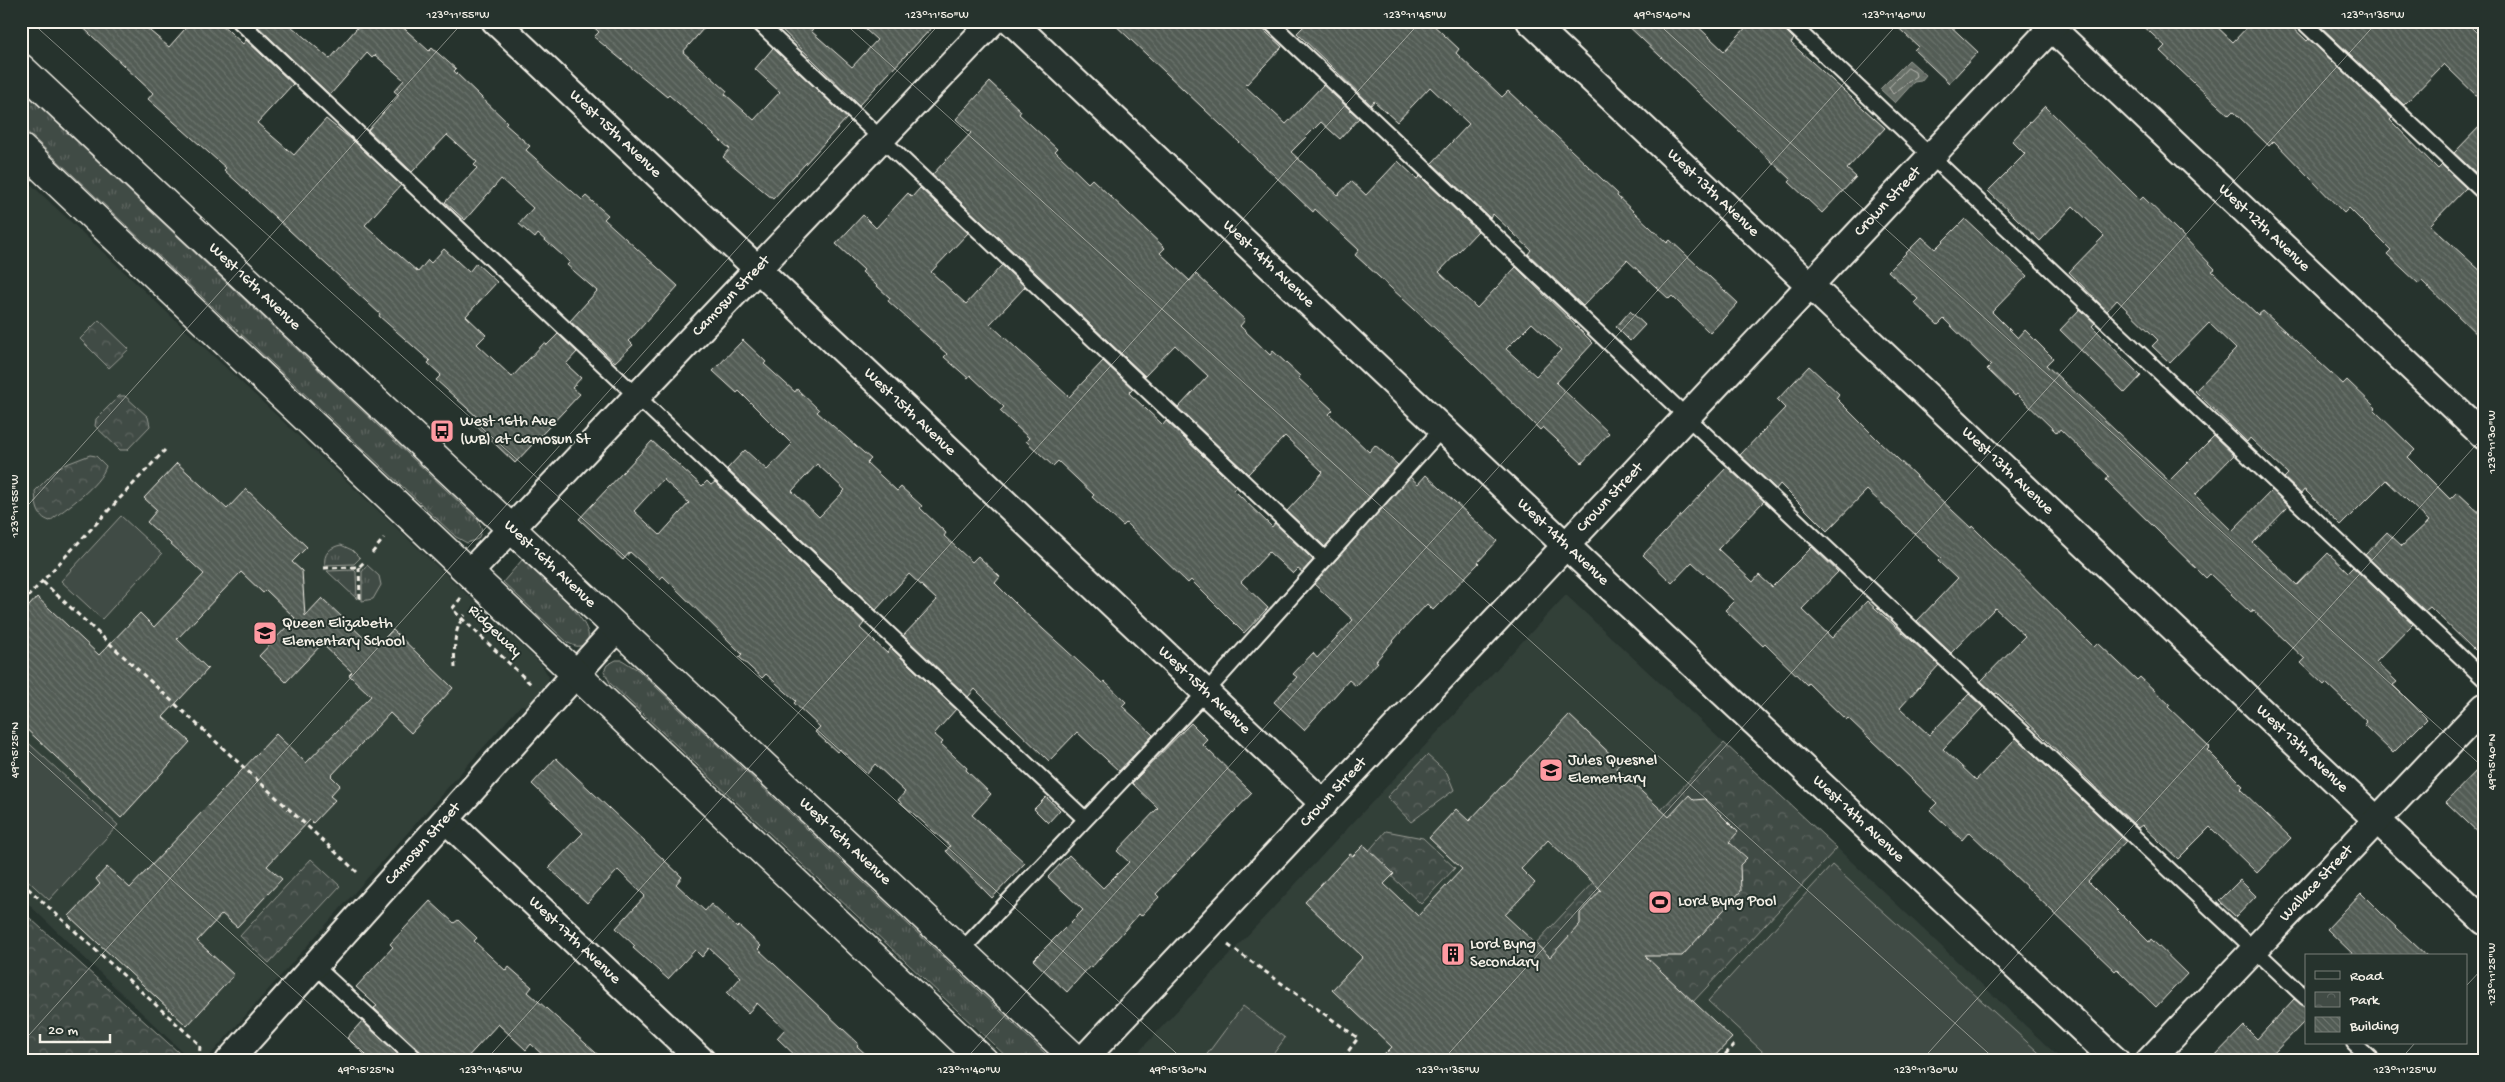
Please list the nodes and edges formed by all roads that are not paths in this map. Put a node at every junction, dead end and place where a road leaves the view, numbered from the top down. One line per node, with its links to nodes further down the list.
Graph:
1 (239, 21): 18 (lane)
2 (495, 21): 16 (street, West 15th Avenue)
3 (757, 21): 12 (lane)
4 (993, 21): 12 (street, Camosun Street)
5 (1011, 21): 20 (street, West 14th Avenue)
6 (1270, 21): 19 (lane)
7 (1530, 21): 17 (street, West 13th Avenue)
8 (1788, 21): 14 (lane)
9 (2302, 21): 15 (lane)
10 (2051, 24): 14 (street, Crown Street); 21 (street, West 12th Avenue)
11 (21, 68): 22 (main road, West 16th Avenue)
12 (882, 140): 16 (street, Camosun Street); 24 (lane)
13 (21, 148): 25 (main road)
14 (1932, 156): 17 (street, Crown Street); 28 (lane)
15 (2484, 193)
16 (759, 270): 18 (street, Camosun Street); 29 (street, West 15th Avenue)
17 (1810, 284): 19 (street, Crown Street); 34 (street, West 13th Avenue)
18 (636, 396): 22 (street, Camosun Street); 32 (lane)
19 (1687, 417): 23 (street, Crown Street); 36 (lane)
20 (1442, 429): 23 (street, West 14th Avenue); 24 (lane)
21 (2484, 436)
22 (512, 528): 25 (street, Camosun Street); 26 (main road, West 16th Avenue)
23 (1566, 546): 31 (street, Crown Street); 46 (street, West 14th Avenue)
24 (1325, 559): 29 (lane)
25 (470, 572): 27 (main road)
26 (617, 628): 27 (street, Camosun Street); 37 (main road, West 16th Avenue)
27 (577, 674): 33 (street, Camosun Street); 44 (main road)
28 (2484, 679)
29 (1206, 692): 31 (street, West 15th Avenue); 32 (lane)
30 (2484, 707): 34 (street, Wallace Street)
31 (1324, 804): 45 (street, Crown Street)
32 (1085, 819): 37 (lane)
33 (446, 820): 38 (street, Camosun Street); 43 (street, West 17th Avenue)
34 (2377, 820): 35 (street, West 13th Avenue); 36 (street, Wallace Street)
35 (2484, 921)
36 (2254, 949): 39 (lane); 47 (street, Wallace Street)
37 (961, 951): 45 (main road, West 16th Avenue)
38 (315, 966): 41 (street, Camosun Street); 42 (lane)
39 (2305, 997)
40 (2355, 1044): 48 (lane)
41 (229, 1061)
42 (418, 1061)
43 (702, 1061)
44 (984, 1061)
45 (1080, 1061)
46 (2116, 1061)
47 (2149, 1061)
48 (2373, 1061)

